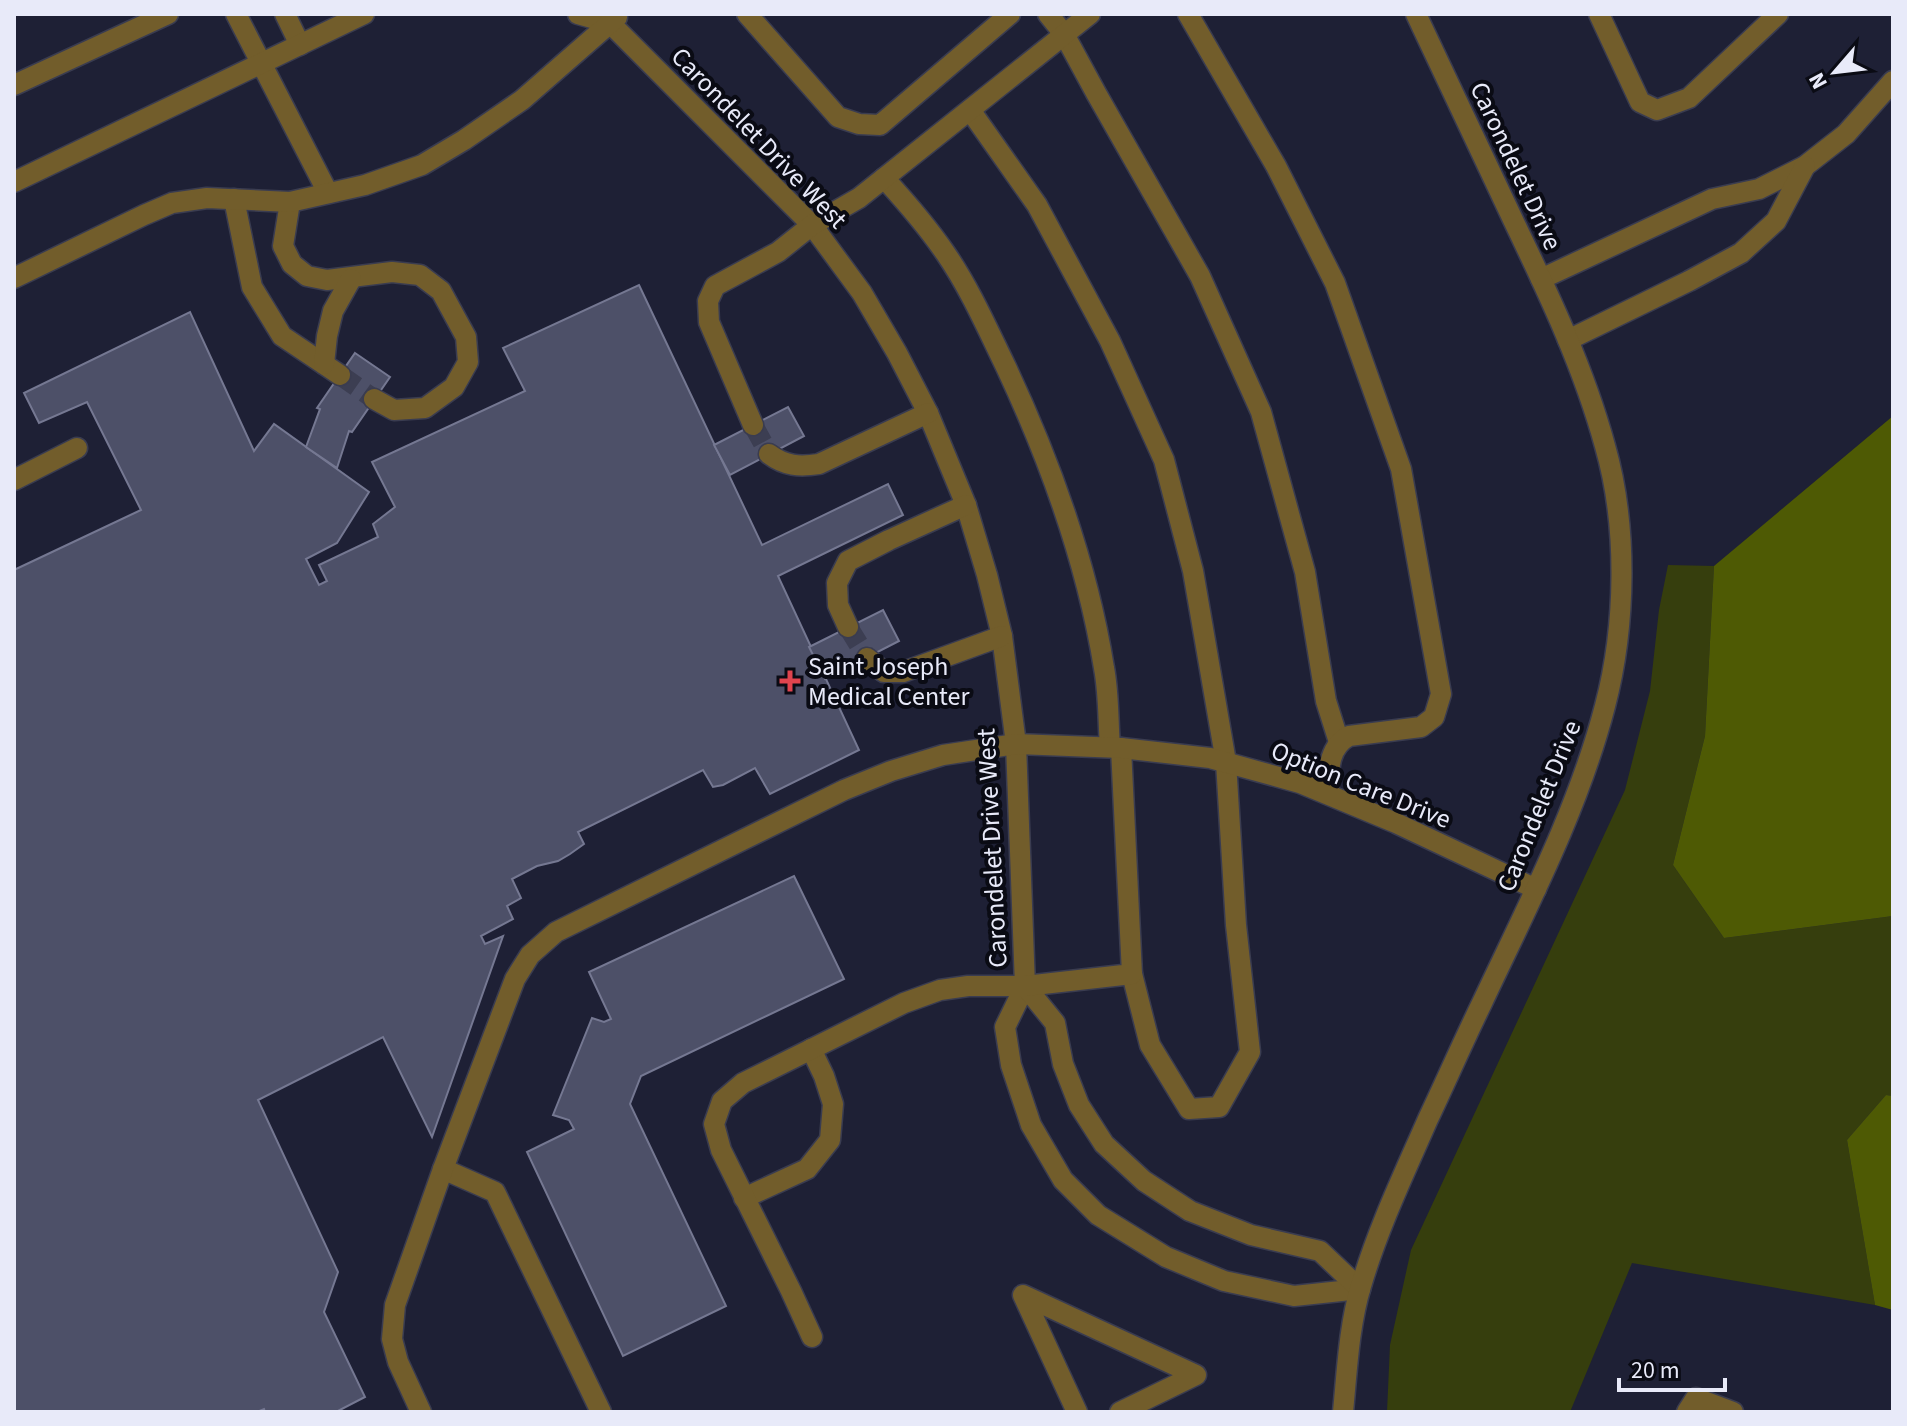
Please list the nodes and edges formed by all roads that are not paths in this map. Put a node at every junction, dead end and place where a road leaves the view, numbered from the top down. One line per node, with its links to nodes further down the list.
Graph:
1 (168, 14): 19 (street)
2 (236, 14): 17 (street)
3 (285, 14): 16 (street)
4 (364, 14): 16 (street)
5 (578, 14): 14 (street, Carondelet Drive West)
6 (747, 14): 7 (street)
7 (1010, 14)
8 (1048, 14): 15 (street)
9 (1090, 14): 15 (street)
10 (1188, 14): 42 (street)
11 (1416, 14): 30 (street, Carondelet Drive)
12 (1599, 14): 13 (street)
13 (1778, 14)
14 (613, 17): 24 (street); 27 (street, Carondelet Drive West)
15 (1064, 34): 20 (street); 42 (street)
16 (300, 45): 17 (street)
17 (262, 63): 23 (street); 24 (street)
18 (1893, 81): 21 (street)
19 (14, 85)
20 (970, 110): 22 (street); 45 (street)
21 (1805, 166): 30 (street); 31 (street)
22 (884, 178): 27 (street); 44 (street)
23 (14, 182)
24 (328, 193): 26 (street)
25 (234, 199): 26 (street); 28 (street); 29 (street)
26 (290, 202): 29 (street)
27 (812, 225): 33 (street, Carondelet Drive West); 34 (street)
28 (14, 278)
29 (351, 279): 32 (street)
30 (1541, 279): 31 (street, Carondelet Drive)
31 (1568, 340): 47 (street, Carondelet Drive)
32 (374, 399)
33 (928, 413): 36 (street); 38 (street, Carondelet Drive West)
34 (753, 425)
35 (77, 448): 37 (street)
36 (769, 454)
37 (14, 480)
38 (966, 505): 39 (street); 40 (street, Carondelet Drive West)
39 (848, 627)
40 (1002, 636): 41 (street); 43 (street, Carondelet Drive West)
41 (867, 658)
42 (1339, 742): 46 (street)
43 (1016, 744): 44 (street, Option Care Drive); 49 (street, Carondelet Drive West); 51 (street, Option Care Drive)
44 (1116, 748): 45 (street, Option Care Drive); 48 (street)
45 (1226, 762): 46 (street, Option Care Drive); 48 (street)
46 (1328, 794): 47 (street, Option Care Drive)
47 (1536, 889): 53 (street, Carondelet Drive)
48 (1132, 974): 49 (street)
49 (1025, 986): 50 (street); 53 (street, Carondelet Drive West); 53 (street, Carondelet Drive West)
50 (811, 1049): 52 (street); 52 (street)
51 (443, 1169): 55 (street, Option Care Drive); 56 (street)
52 (744, 1198): 54 (street)
53 (1360, 1289): 59 (street)
54 (812, 1337)
55 (421, 1412)
56 (601, 1412)
57 (1077, 1412): 58 (street)
58 (1120, 1412)
59 (1343, 1412)
60 (1687, 1412): 61 (street)
61 (1733, 1412)

